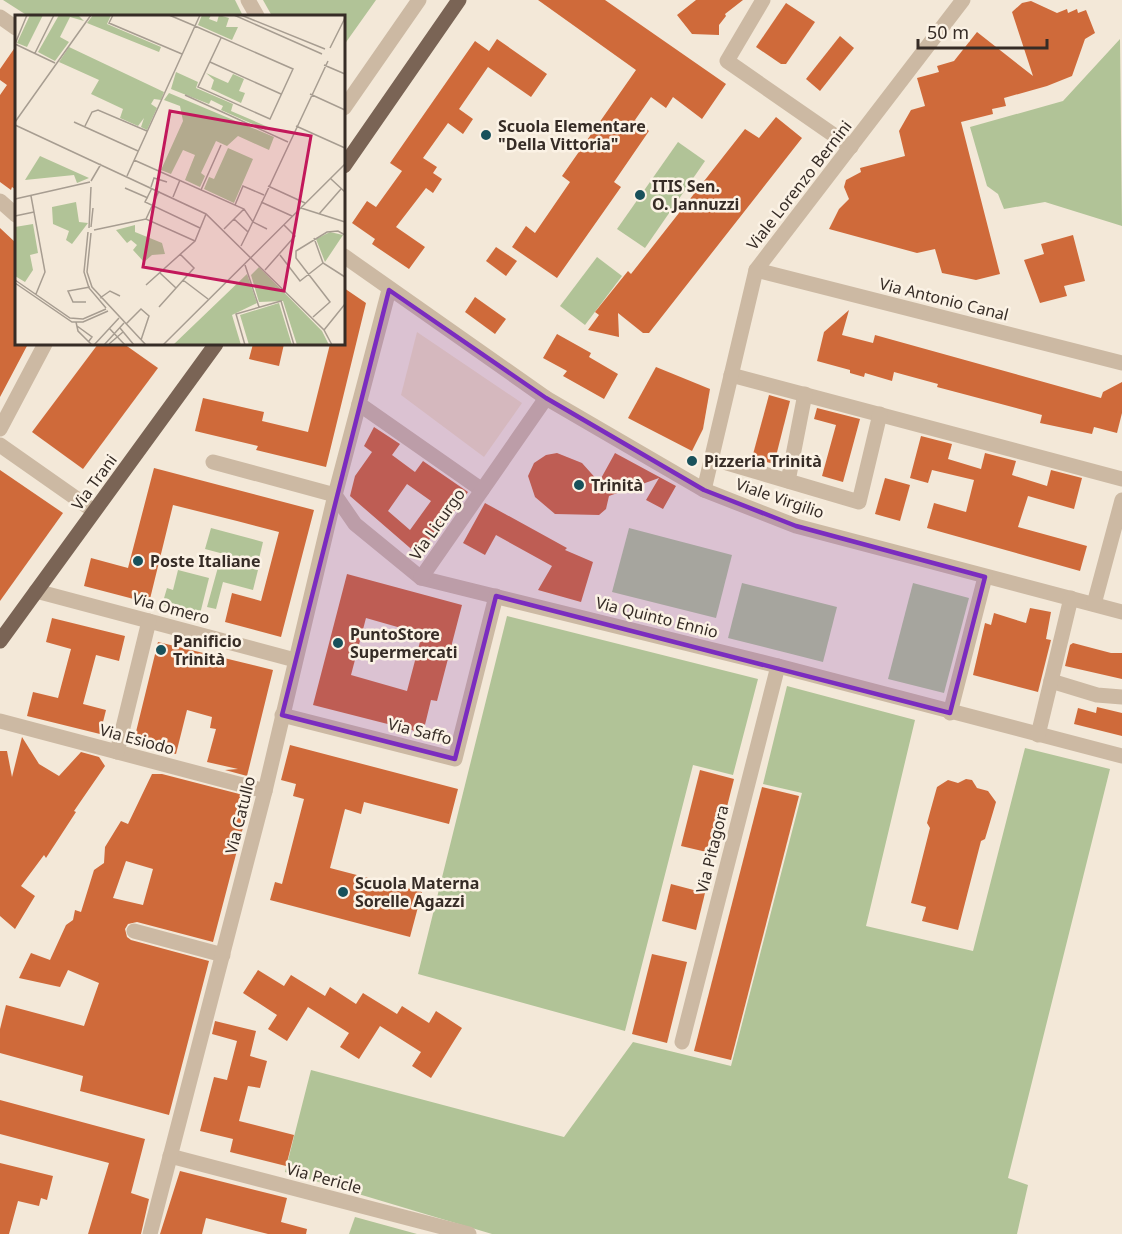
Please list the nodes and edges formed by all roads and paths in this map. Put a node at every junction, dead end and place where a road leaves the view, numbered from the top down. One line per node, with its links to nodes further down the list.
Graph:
1 (249, 0): 6 (street)
2 (419, 0): 9 (street)
3 (459, 0): 11 (main road)
4 (763, 0): 10 (street)
5 (963, 0): 10 (street, Viale Lorenzo Bernini)
6 (256, 15)
7 (0, 17): 8 (street)
8 (15, 27)
9 (345, 107)
10 (851, 147): 15 (street, Viale Lorenzo Bernini)
11 (345, 161)
12 (0, 201): 13 (street)
13 (15, 214)
14 (345, 257): 16 (street, Viale Virgilio)
15 (756, 270): 19 (street, Via Antonio Canal); 20 (street, Viale Lorenzo Bernini)
16 (389, 290): 22 (street, Viale Virgilio); 23 (street, Via Catullo)
17 (44, 345): 25 (street)
18 (215, 345): 35 (main road, Via Trani)
19 (1122, 363)
20 (732, 375): 21 (street); 32 (street, Viale Lorenzo Bernini)
21 (805, 394): 24 (street); 30 (street)
22 (546, 398): 31 (street, Via Licurgo); 32 (street, Viale Virgilio)
23 (359, 404): 31 (street); 33 (street, Via Catullo)
24 (880, 414): 29 (street); 30 (street)
25 (0, 429)
26 (0, 445): 35 (street)
27 (213, 462): 33 (street)
28 (726, 463): 30 (street)
29 (1122, 479)
30 (788, 481)
31 (482, 490): 37 (street, Via Licurgo)
32 (704, 490): 36 (street, Viale Virgilio)
33 (335, 495): 37 (street, Via Quinto Ennio); 45 (street, Via Catullo)
34 (1122, 500): 41 (street)
35 (94, 512): 38 (main road, Via Trani)
36 (985, 577): 40 (street, Viale Virgilio); 49 (street)
37 (421, 578): 39 (street, Via Quinto Ennio)
38 (36, 591): 43 (street, Via Omero); 44 (main road, Via Trani)
39 (496, 596): 46 (street, Via Quinto Ennio); 50 (street, Via Saffo)
40 (1071, 598): 41 (street, Viale Virgilio); 47 (street)
41 (1094, 604): 42 (street, Viale Virgilio)
42 (1122, 612)
43 (149, 621): 45 (street, Via Omero); 53 (street)
44 (0, 641)
45 (296, 660): 50 (street, Via Catullo)
46 (777, 666): 49 (street, Via Quinto Ennio); 58 (street, Via Pitagora)
47 (1051, 681): 48 (street); 52 (street)
48 (1122, 697)
49 (950, 713): 52 (street, Via Quinto Ennio)
50 (282, 715): 55 (street, Via Catullo)
51 (0, 721): 53 (street, Via Esiodo)
52 (1038, 735): 54 (street, Via Quinto Ennio)
53 (117, 752): 55 (street, Via Esiodo)
54 (1122, 756)
55 (265, 791): 57 (street, Via Catullo)
56 (134, 931): 57 (street)
57 (223, 955): 59 (street, Via Catullo)
58 (682, 1042)
59 (170, 1156): 60 (street, Via Catullo); 61 (street, Via Pericle)
60 (150, 1234)
61 (469, 1234)

